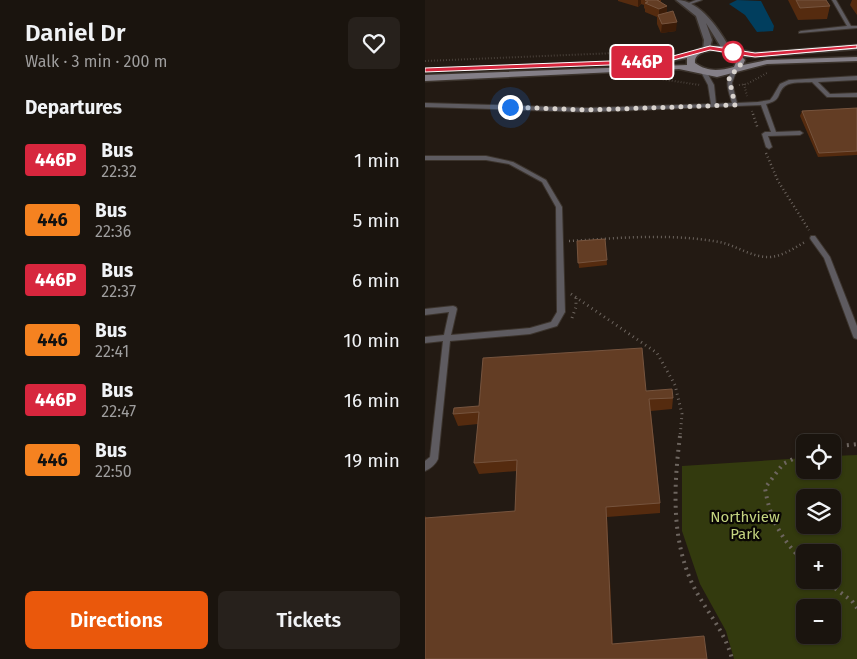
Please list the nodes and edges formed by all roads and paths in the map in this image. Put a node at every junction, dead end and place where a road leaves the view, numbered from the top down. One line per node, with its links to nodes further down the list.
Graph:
1 (680, 0): 4 (street)
2 (700, 0): 4 (lane)
3 (834, 0): 7 (lane)
4 (688, 4): 5 (street)
5 (700, 16): 10 (street); 12 (street)
6 (857, 27): 7 (lane)
7 (850, 28): 8 (lane)
8 (801, 32)
9 (857, 47): 12 (main road)
10 (706, 49): 12 (main road); 14 (main road)
11 (666, 51): 13 (path)
12 (730, 51): 20 (main road)
13 (631, 52): 16 (path); 17 (path)
14 (694, 54): 17 (main road); 18 (main road)
15 (857, 59): 20 (main road)
16 (425, 61)
17 (599, 64): 19 (main road)
18 (695, 68): 21 (main road); 22 (main road)
19 (425, 70)
20 (735, 70): 21 (main road); 30 (lane)
21 (704, 72): 31 (lane)
22 (425, 78)
23 (857, 78): 24 (lane)
24 (813, 80): 26 (lane); 28 (lane)
25 (744, 84): 27 (path)
26 (857, 95)
27 (750, 104): 28 (lane); 30 (lane); 33 (path)
28 (763, 104): 34 (lane)
29 (425, 105): 31 (lane)
30 (735, 105): 31 (lane)
31 (714, 106)
32 (800, 133): 34 (lane)
33 (759, 134)
34 (774, 134): 35 (lane)
35 (769, 147): 37 (path)
36 (425, 158): 38 (lane)
37 (813, 238): 38 (path); 41 (lane)
38 (560, 242): 42 (lane)
39 (576, 297): 51 (path)
40 (425, 312): 42 (lane)
41 (857, 336)
42 (447, 338): 43 (lane); 47 (lane)
43 (425, 340)
44 (857, 444): 45 (path)
45 (841, 445)
46 (796, 458): 48 (path)
47 (425, 467)
48 (796, 554)
49 (837, 589): 50 (path)
50 (857, 608)
51 (732, 659)

